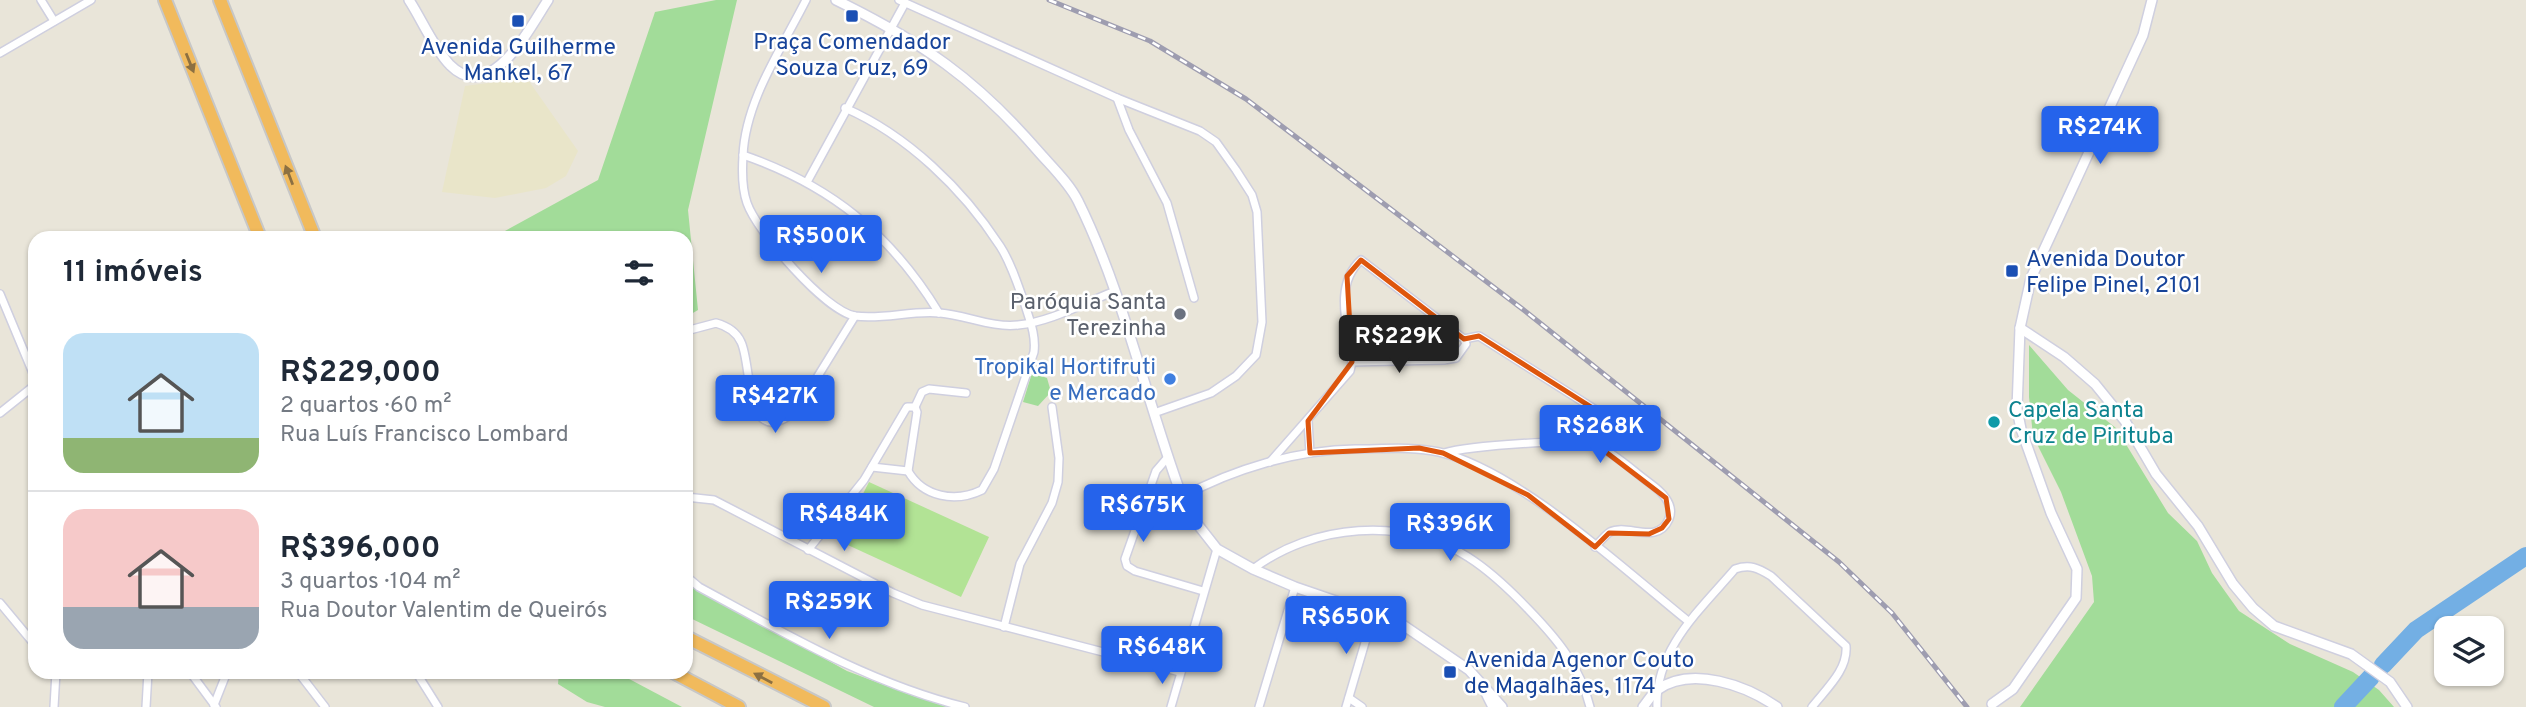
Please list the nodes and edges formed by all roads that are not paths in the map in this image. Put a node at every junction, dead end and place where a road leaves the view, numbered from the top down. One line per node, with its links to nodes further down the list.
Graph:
1 (41, 0): 11 (street)
2 (91, 0): 11 (street)
3 (165, 0): 18 (highway, one-way to 18)
4 (220, 0): 19 (highway, one-way to 4)
5 (409, 0): 6 (street)
6 (548, 0)
7 (806, 0): 16 (street)
8 (836, 0): 12 (street)
9 (2152, 0): 28 (street)
10 (902, 1): 12 (street); 14 (street)
11 (54, 22): 13 (street)
12 (891, 26): 15 (street); 20 (street)
13 (0, 53)
14 (1117, 98): 22 (street); 38 (street)
15 (845, 108): 17 (street); 27 (street)
16 (743, 155): 17 (street); 25 (street)
17 (807, 182): 24 (street)
18 (257, 231)
19 (312, 231)
20 (1113, 292): 27 (street); 38 (street)
21 (0, 294): 23 (street)
22 (1194, 298)
23 (8, 313): 26 (street); 31 (street)
24 (939, 313): 25 (street); 27 (street)
25 (855, 316): 29 (street)
26 (0, 318)
27 (1031, 322): 46 (street)
28 (2020, 328): 74 (street); 95 (street)
29 (693, 329)
30 (1464, 339): 32 (street); 32 (street); 40 (street)
31 (28, 360)
32 (1352, 362): 39 (street)
33 (28, 391): 37 (street)
34 (965, 393): 35 (street)
35 (915, 407): 45 (street); 46 (street)
36 (1052, 407): 59 (street)
37 (0, 413)
38 (1154, 413): 43 (street)
39 (1308, 421): 41 (street); 44 (street)
40 (1598, 446): 42 (street); 49 (street)
41 (1310, 453): 42 (street); 44 (street)
42 (1443, 453): 49 (street)
43 (1168, 457): 47 (street); 55 (street)
44 (1269, 463): 47 (street)
45 (872, 467): 46 (street); 51 (street)
46 (908, 471)
47 (1182, 496): 50 (street)
48 (693, 498): 51 (street)
49 (1595, 547): 58 (street)
50 (1217, 549): 52 (street); 55 (street)
51 (808, 550): 59 (street)
52 (1253, 569): 54 (street); 89 (street)
53 (693, 582): 82 (street)
54 (1294, 587): 57 (street); 84 (street)
55 (1203, 591): 62 (street)
56 (0, 603): 60 (street)
57 (1374, 612): 70 (street); 73 (street)
58 (1688, 621): 71 (street); 94 (street)
59 (1004, 627): 62 (street)
60 (28, 637)
61 (693, 641): 81 (highway, one-way to 61)
62 (1180, 672): 83 (street)
63 (56, 679): 76 (street)
64 (148, 679): 77 (street)
65 (195, 679): 75 (street)
66 (225, 679): 75 (street)
67 (303, 679): 78 (street)
68 (420, 679): 79 (street)
69 (686, 679): 80 (highway)
70 (1483, 685): 87 (street); 88 (street)
71 (1657, 690): 72 (street); 90 (street); 91 (street)
72 (1760, 695): 92 (street); 93 (street)
73 (1349, 698): 85 (street); 86 (street)
74 (1992, 704)
75 (215, 706)
76 (54, 707)
77 (146, 707)
78 (325, 707)
79 (438, 707)
80 (739, 707)
81 (824, 707)
82 (965, 707)
83 (1171, 707)
84 (1259, 707)
85 (1346, 707)
86 (1362, 707)
87 (1493, 707)
88 (1502, 707)
89 (1590, 707)
90 (1643, 707)
91 (1657, 707)
92 (1761, 707)
93 (1777, 707)
94 (1812, 707)
95 (2407, 707)

